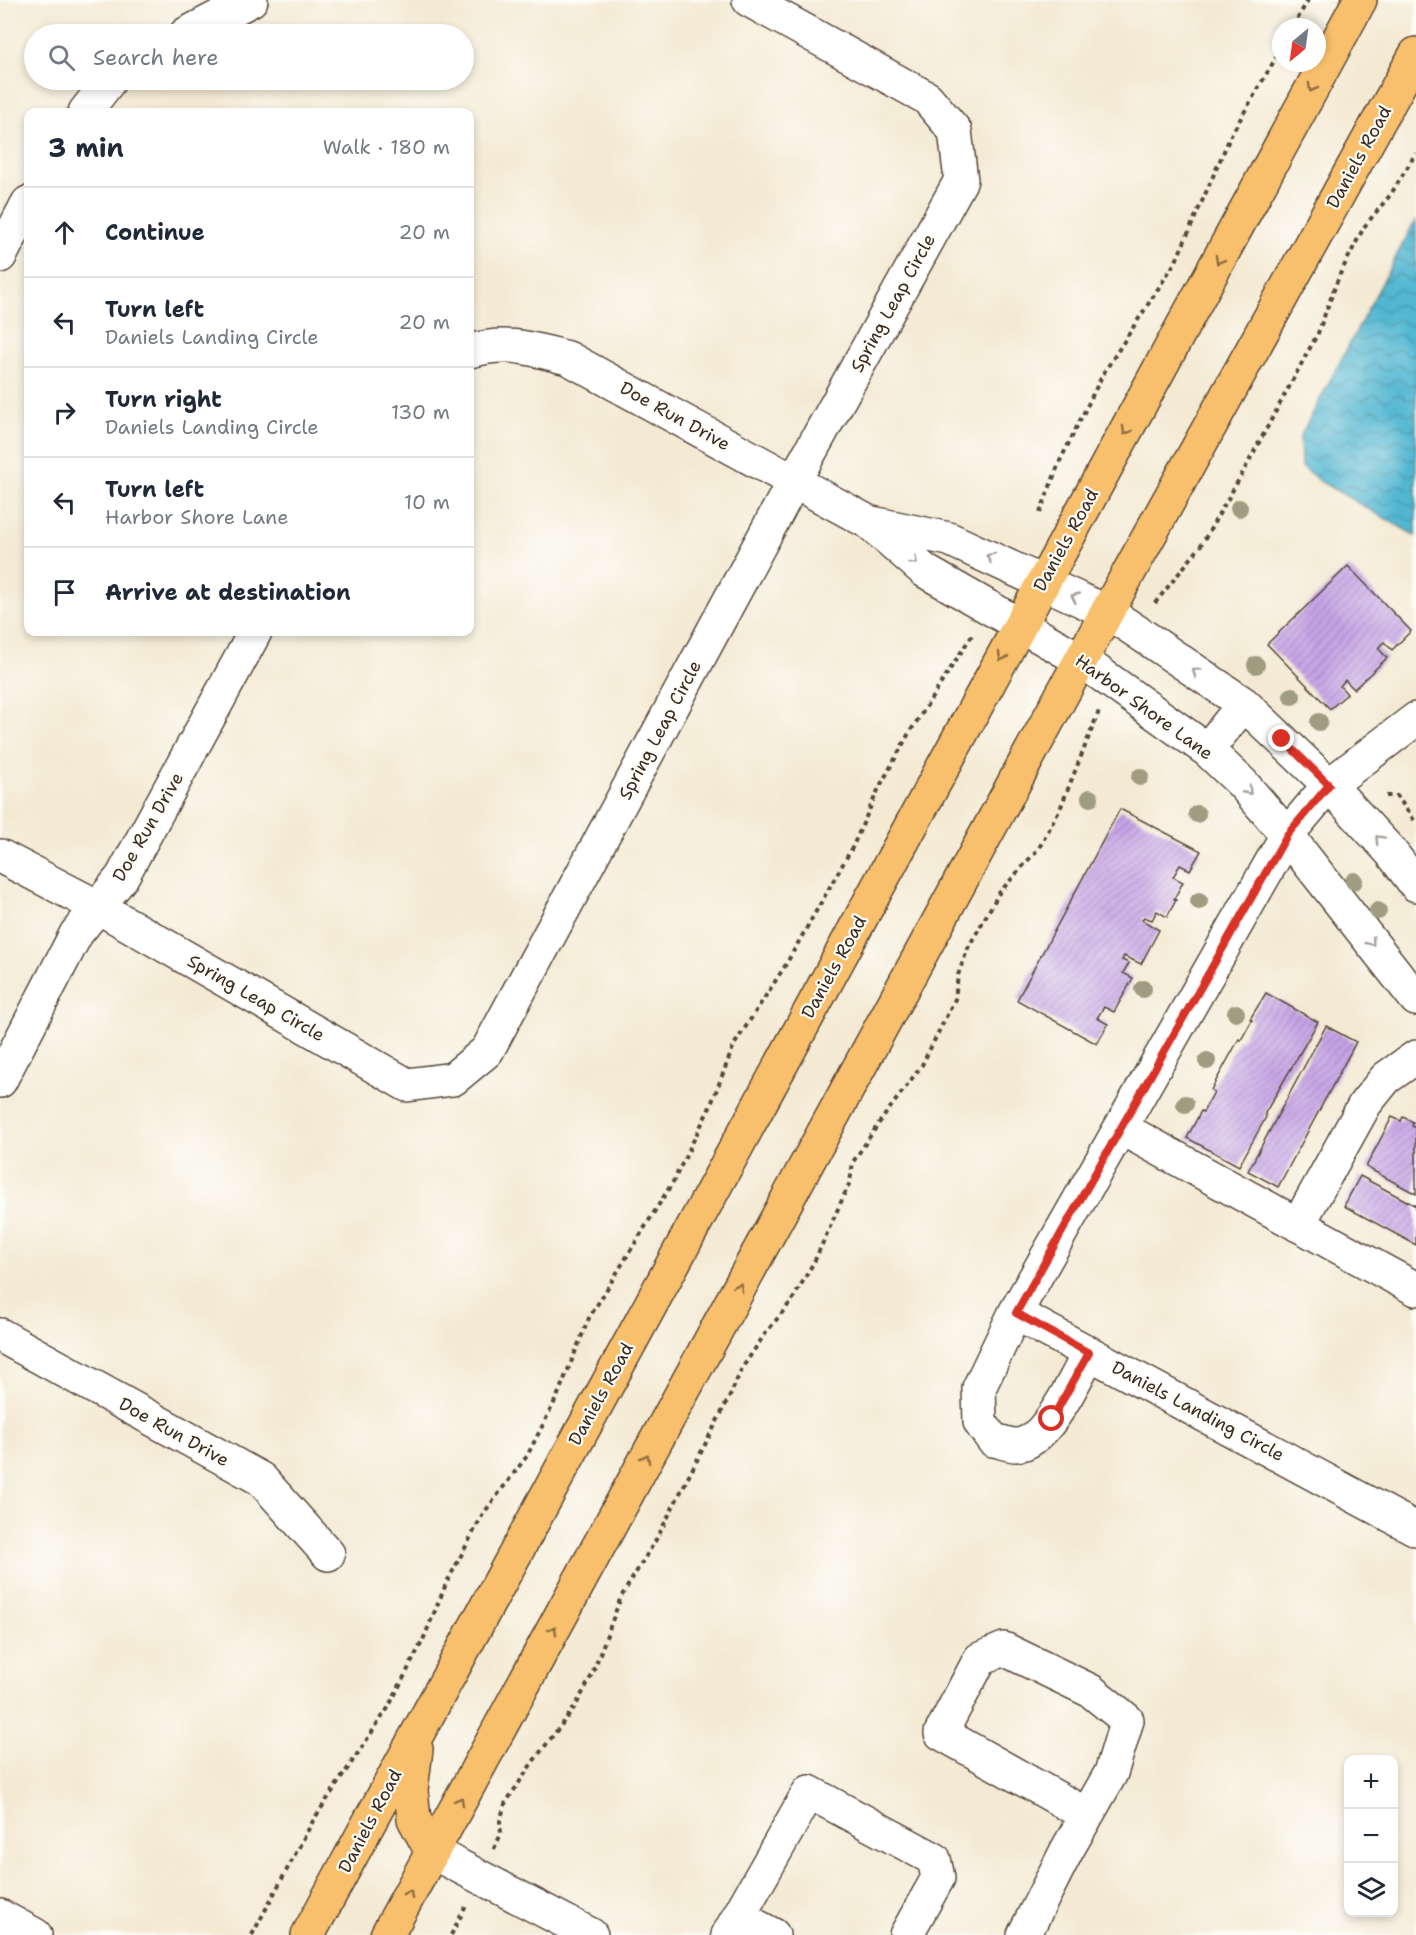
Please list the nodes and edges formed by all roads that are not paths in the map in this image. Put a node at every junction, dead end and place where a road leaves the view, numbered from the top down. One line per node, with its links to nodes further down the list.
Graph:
1 (251, 0): 4 (street)
2 (749, 0): 11 (street, Spring Leap Circle)
3 (1360, 0): 13 (main road, Daniels Road, one-way to 13)
4 (205, 24)
5 (1416, 54): 14 (main road, Daniels Road)
6 (102, 90): 7 (street)
7 (88, 108)
8 (24, 211): 9 (street)
9 (0, 256)
10 (474, 350): 11 (street, Doe Run Drive)
11 (794, 481): 12 (street, Doe Run Drive); 25 (street, Spring Leap Circle)
12 (870, 522): 13 (street, Doe Run Drive, one-way to 12); 15 (street, Doe Run Drive, one-way to 15)
13 (1043, 582): 14 (street, one-way to 13); 15 (main road, Daniels Road)
14 (1107, 612): 17 (main road, Daniels Road); 18 (street, one-way to 14)
15 (1019, 626): 17 (street, Harbor Shore Lane); 37 (main road, Daniels Road, one-way to 37)
16 (253, 636): 25 (street, Doe Run Drive)
17 (1080, 660): 20 (street, Harbor Shore Lane); 39 (main road, Daniels Road, one-way to 17)
18 (1244, 704): 20 (street); 21 (street)
19 (1416, 719): 21 (street)
20 (1207, 750): 22 (street, Harbor Shore Lane, one-way to 22)
21 (1329, 785): 22 (street); 24 (street, one-way to 21)
22 (1287, 835): 26 (street, Harbor Shore Lane, one-way to 26); 29 (street)
23 (0, 856): 25 (street, Spring Leap Circle)
24 (1416, 885)
25 (98, 907): 28 (street, Doe Run Drive)
26 (1416, 999)
27 (1416, 1057): 30 (street)
28 (0, 1081)
29 (1121, 1128): 30 (street); 32 (street)
30 (1298, 1225): 31 (street)
31 (1416, 1289)
32 (1016, 1313): 34 (street, Daniels Landing Circle); 34 (street)
33 (0, 1335): 36 (street, Doe Run Drive)
34 (1089, 1353): 35 (street, Daniels Landing Circle)
35 (1416, 1529)
36 (328, 1554)
37 (418, 1732): 39 (main road); 43 (main road, Daniels Road)
38 (1087, 1815): 38 (street); 48 (street)
39 (432, 1852): 44 (main road, Daniels Road, one-way to 39); 45 (street)
40 (0, 1916): 42 (street)
41 (734, 1926): 46 (street); 47 (street)
42 (35, 1935)
43 (308, 1935)
44 (387, 1935)
45 (591, 1935)
46 (773, 1935)
47 (906, 1935)
48 (1024, 1935)

